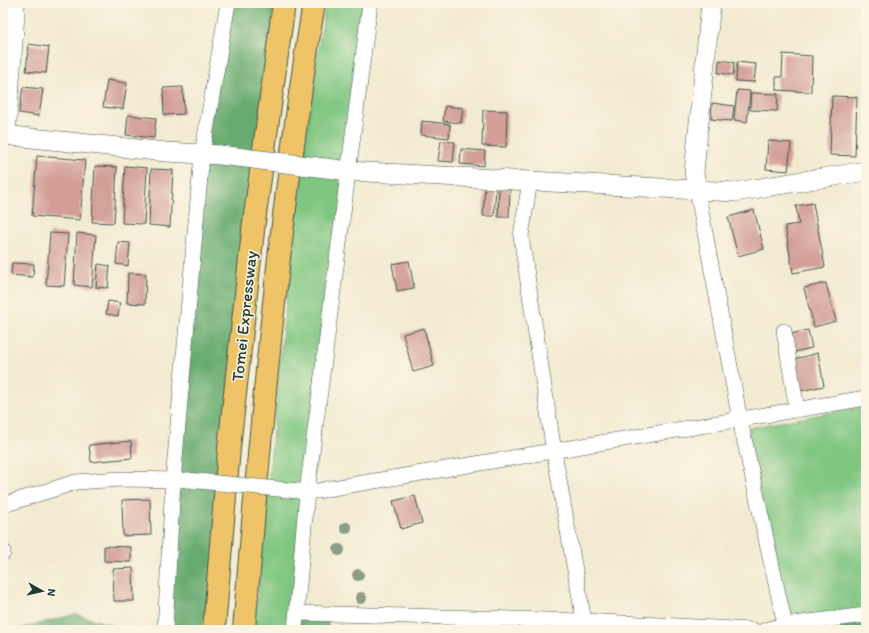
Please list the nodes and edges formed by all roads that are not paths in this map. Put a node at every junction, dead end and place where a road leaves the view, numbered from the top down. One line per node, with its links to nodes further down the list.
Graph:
1 (15, 3): 7 (street)
2 (228, 3): 8 (street)
3 (284, 3): 26 (highway, Tomei Expressway)
4 (314, 3): 27 (highway, Tomei Expressway)
5 (370, 3): 9 (street)
6 (711, 3): 12 (street)
7 (4, 138): 8 (street)
8 (211, 155): 9 (street, bridge); 18 (street)
9 (341, 170): 11 (street); 19 (street)
10 (866, 170): 12 (street)
11 (530, 181): 12 (street); 17 (street)
12 (697, 190): 16 (street)
13 (784, 331): 15 (street)
14 (866, 398): 15 (street)
15 (797, 410): 16 (street)
16 (740, 420): 17 (street); 24 (street)
17 (554, 452): 19 (street); 23 (street)
18 (173, 481): 19 (street, bridge); 20 (street); 25 (street)
19 (303, 491): 21 (street)
20 (3, 505)
21 (297, 613): 23 (street); 28 (street)
22 (866, 615): 24 (street)
23 (584, 621): 29 (street)
24 (785, 625): 30 (street)
25 (165, 630)
26 (214, 630)
27 (244, 630)
28 (295, 630)
29 (753, 630)
30 (765, 630)

